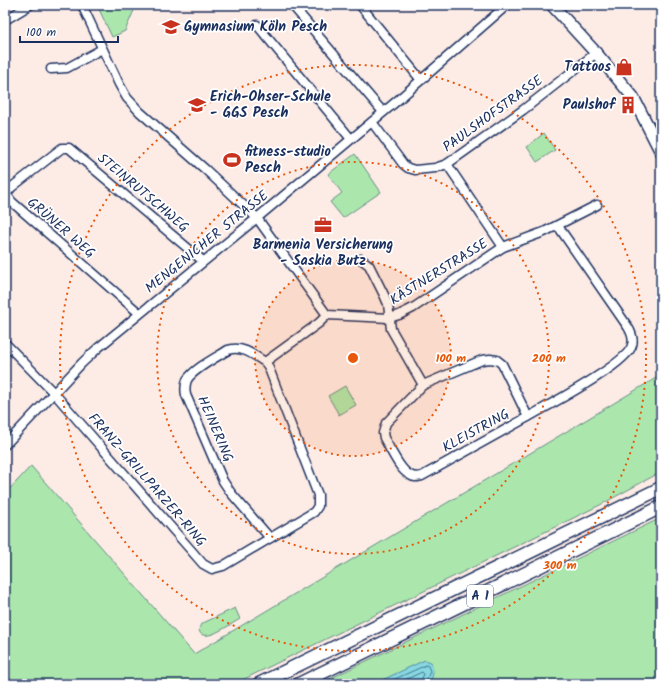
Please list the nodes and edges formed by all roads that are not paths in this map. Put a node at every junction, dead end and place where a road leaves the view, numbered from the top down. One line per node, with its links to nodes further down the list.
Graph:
1 (30, 5): 7 (street)
2 (82, 5): 9 (street)
3 (292, 5): 13 (street)
4 (507, 5): 12 (street, MENGENICHER STRASSE)
5 (552, 5): 10 (main road)
6 (363, 6): 12 (street)
7 (5, 20)
8 (257, 25): 15 (street)
9 (102, 49): 11 (street); 20 (street)
10 (596, 53): 17 (main road); 18 (street, PAULSHOFSTRASSE)
11 (51, 69)
12 (421, 80): 13 (street, MENGENICHER STRASSE)
13 (383, 112): 14 (street, MENGENICHER STRASSE)
14 (372, 122): 15 (street, MENGENICHER STRASSE); 18 (street, PAULSHOFSTRASSE)
15 (351, 139): 20 (street, MENGENICHER STRASSE)
16 (65, 147): 24 (street, STEINRUTSCHWEG); 25 (street, GRÜNER WEG)
17 (661, 152)
18 (447, 164): 22 (street, KÄSTNERSTRASSE)
19 (597, 205): 21 (street, KÄSTNERSTRASSE)
20 (257, 218): 24 (street, MENGENICHER STRASSE); 26 (street)
21 (558, 226): 22 (street, KÄSTNERSTRASSE); 32 (street)
22 (503, 247): 27 (street, KÄSTNERSTRASSE)
23 (360, 259): 27 (street)
24 (203, 261): 25 (street, MENGENICHER STRASSE)
25 (139, 313): 31 (street, MENGENICHER STRASSE)
26 (327, 315): 27 (street); 29 (street)
27 (389, 318): 30 (street)
28 (5, 342): 31 (street, FRANZ-GRILLPARZER-RING)
29 (265, 362): 36 (street); 36 (street, HEINERING)
30 (423, 385): 32 (street, KLEISTRING); 32 (street, KLEISTRING)
31 (54, 393): 33 (street, MENGENICHER STRASSE); 36 (street, FRANZ-GRILLPARZER-RING)
32 (528, 417)
33 (5, 445)
34 (661, 488): 37 (highway, A 1)
35 (661, 508): 38 (highway, A 1)
36 (270, 538)
37 (260, 684)
38 (299, 684)

